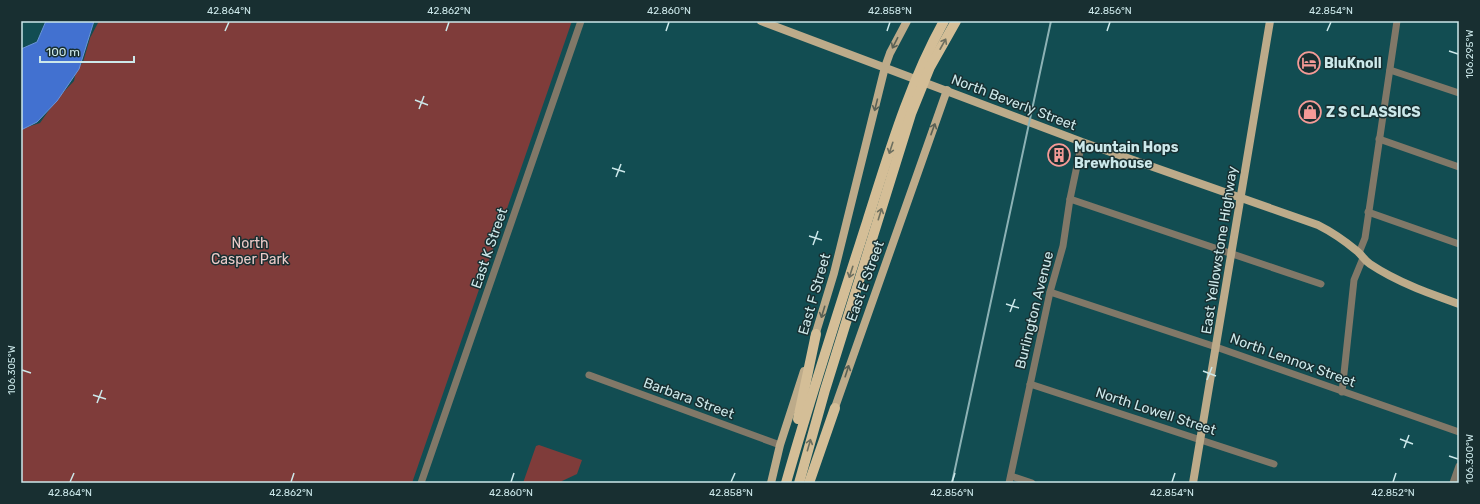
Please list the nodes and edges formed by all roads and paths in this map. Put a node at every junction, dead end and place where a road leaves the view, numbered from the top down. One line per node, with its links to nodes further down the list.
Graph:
1 (581, 21): 36 (street, East K Street)
2 (761, 21): 8 (main road, North Beverly Street)
3 (907, 21): 8 (main road, East F Street, one-way to 8)
4 (944, 21): 38 (highway, one-way to 38)
5 (956, 21): 39 (highway, one-way to 5)
6 (1270, 21): 15 (main road, East Yellowstone Highway)
7 (1397, 21): 9 (street)
8 (885, 67): 10 (main road, North Beverly Street); 24 (main road, East F Street, one-way to 24)
9 (1390, 70): 11 (street); 12 (street)
10 (947, 90): 13 (main road, North Beverly Street); 29 (main road, East E Street, one-way to 10)
11 (1459, 93)
12 (1378, 139): 14 (street); 17 (street)
13 (1082, 142): 15 (main road, North Beverly Street); 16 (street, Burlington Avenue)
14 (1459, 167)
15 (1241, 197): 19 (main road, East Yellowstone Highway); 20 (main road, North Beverly Street)
16 (1070, 199): 19 (street); 22 (street, Burlington Avenue)
17 (1368, 212): 18 (street); 20 (street)
18 (1459, 244)
19 (1230, 253): 21 (street); 25 (main road, East Yellowstone Highway)
20 (1361, 255): 23 (main road, North Beverly Street); 28 (street)
21 (1321, 284)
22 (1050, 292): 25 (street, North Lennox Street); 27 (street, Burlington Avenue)
23 (1459, 304)
24 (816, 334): 32 (main road, East F Street); 38 (highway)
25 (1216, 346): 28 (street, North Lennox Street); 31 (main road, East Yellowstone Highway)
26 (589, 375): 32 (street, Barbara Street)
27 (1030, 384): 31 (street, North Lowell Street); 35 (street, Burlington Avenue)
28 (1342, 392): 30 (street, North Lennox Street)
29 (835, 408): 40 (highway); 41 (main road, East E Street)
30 (1459, 432)
31 (1200, 439): 33 (street, North Lowell Street); 43 (main road, East Yellowstone Highway)
32 (780, 445): 37 (main road, East F Street)
33 (1274, 464)
34 (1459, 466): 44 (street)
35 (1010, 480): 42 (street)
36 (421, 483)
37 (771, 483)
38 (785, 483)
39 (799, 483)
40 (809, 483)
41 (814, 483)
42 (1032, 483)
43 (1193, 483)
44 (1453, 483)

